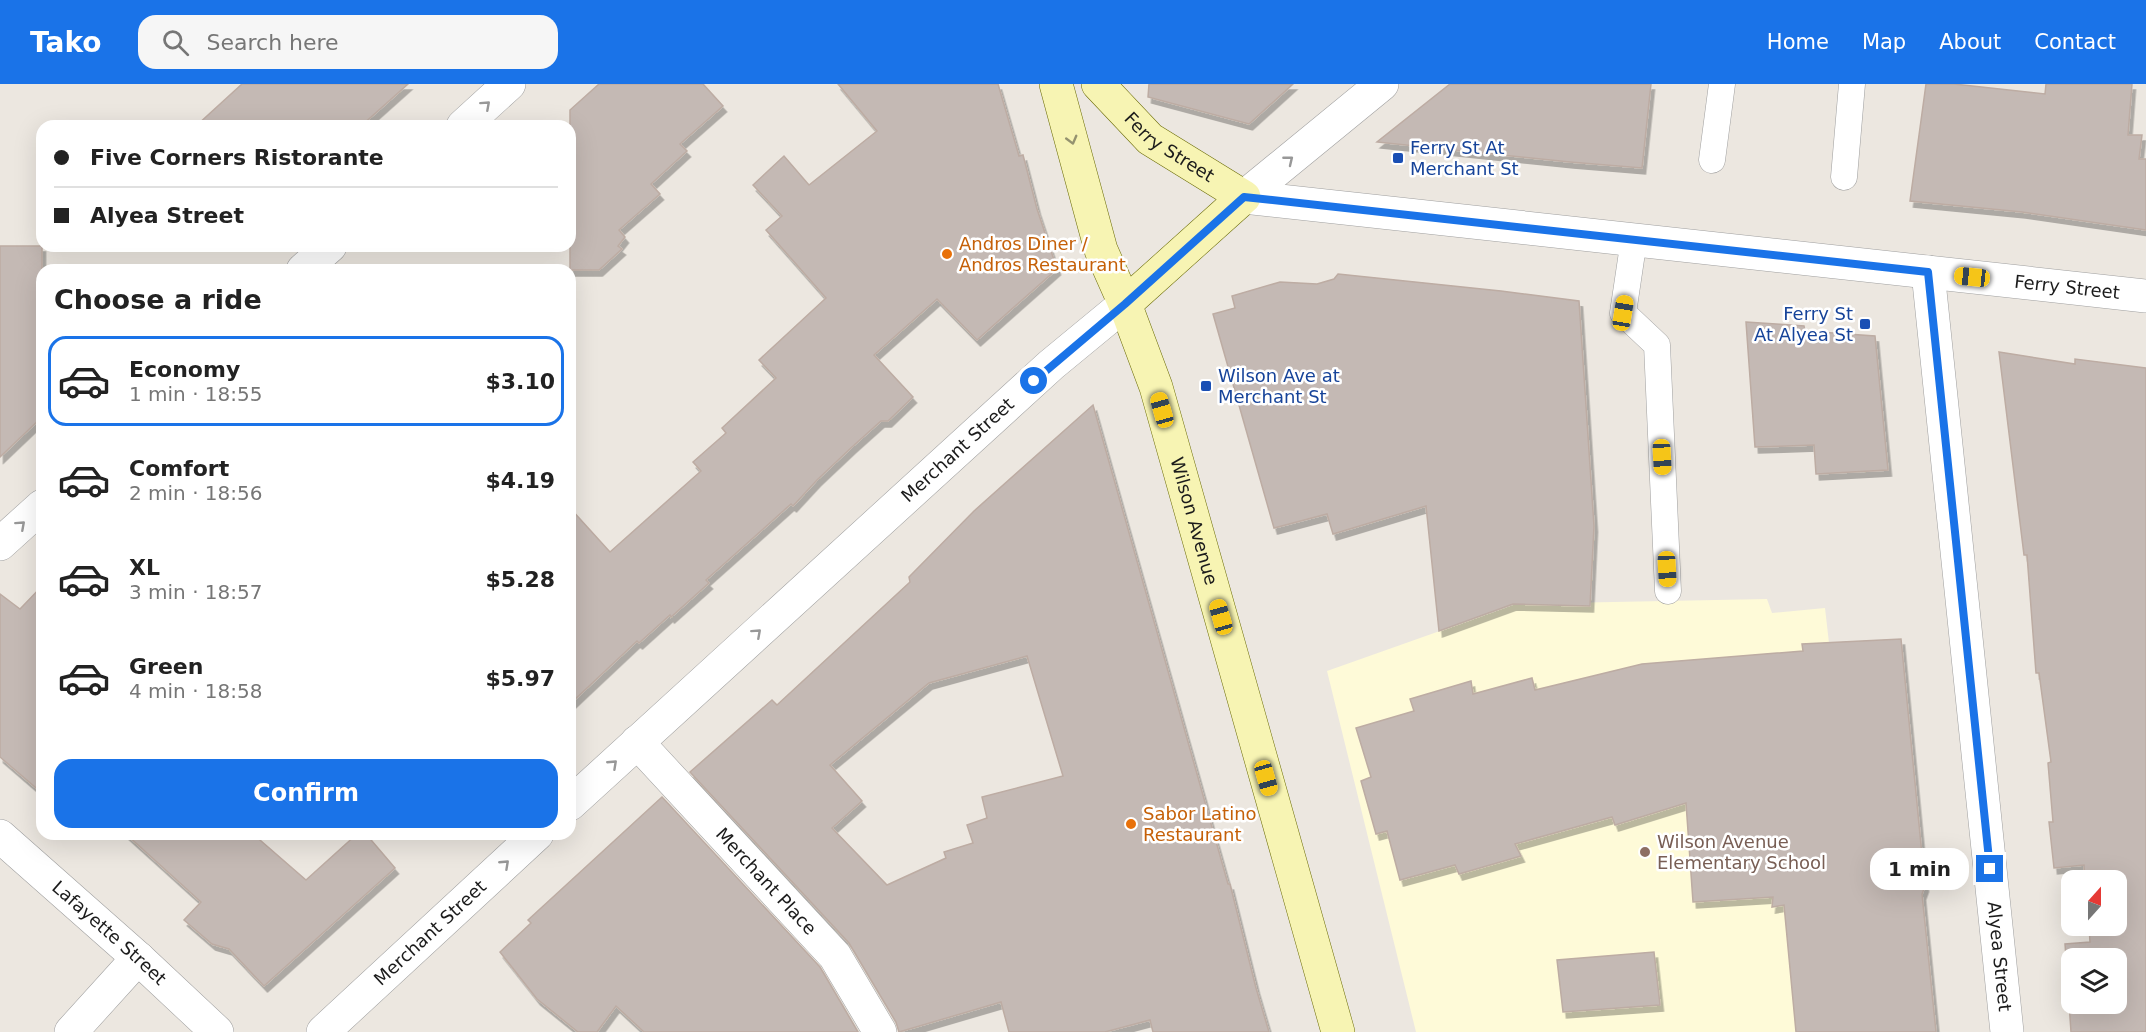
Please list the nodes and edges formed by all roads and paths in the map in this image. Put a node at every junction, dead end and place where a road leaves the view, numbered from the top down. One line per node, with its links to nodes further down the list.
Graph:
1 (509, 84): 7 (street, one-way to 1)
2 (1056, 84): 16 (main road, Wilson Avenue, one-way to 16)
3 (1098, 84): 10 (main road, Ferry Street)
4 (1382, 84): 10 (street, Merchant Street, one-way to 4)
5 (1722, 84): 8 (lane)
6 (1852, 84): 9 (lane)
7 (470, 120)
8 (1712, 160)
9 (1844, 177)
10 (1244, 197): 11 (street, Ferry Street); 16 (main road, Merchant Street)
11 (1634, 239): 14 (street, Ferry Street); 19 (lane)
12 (323, 252): 13 (street)
13 (310, 264)
14 (1928, 272): 15 (street, Ferry Street); 30 (street, Alyea Street)
15 (2146, 296)
16 (1125, 304): 20 (street, Merchant Street, one-way to 16); 29 (main road, Wilson Avenue)
17 (36, 511): 18 (street, one-way to 17)
18 (0, 544)
19 (1668, 591)
20 (637, 742): 21 (street, Merchant Street, one-way to 20); 28 (street, Merchant Place)
21 (576, 798)
22 (0, 836): 24 (street, Lafayette Street)
23 (531, 840): 27 (street, Merchant Street, one-way to 23)
24 (138, 958): 25 (street); 26 (street, Lafayette Street)
25 (71, 1032)
26 (217, 1032)
27 (323, 1032)
28 (880, 1032)
29 (1338, 1032)
30 (2007, 1032)

